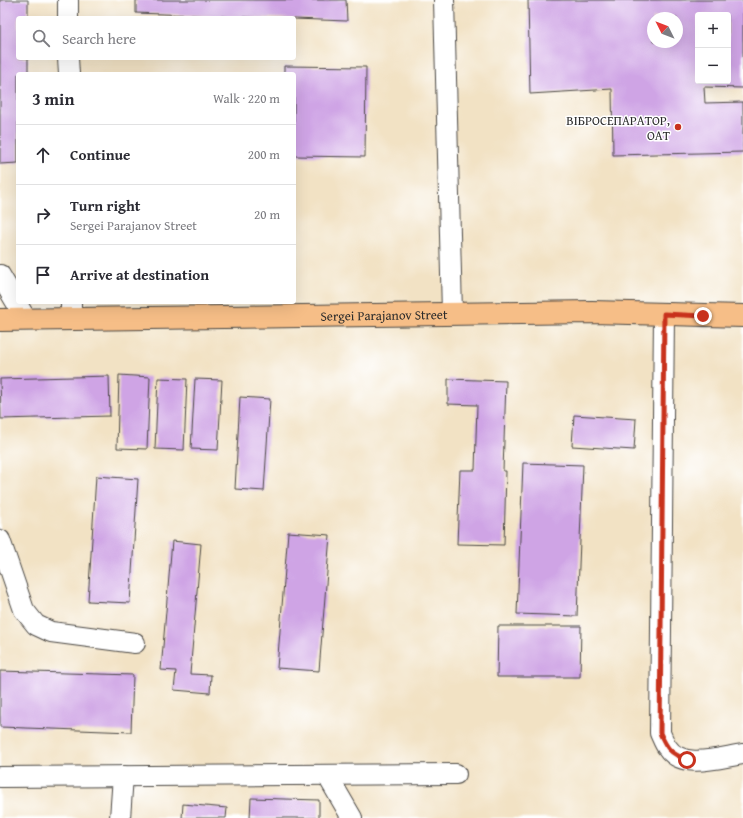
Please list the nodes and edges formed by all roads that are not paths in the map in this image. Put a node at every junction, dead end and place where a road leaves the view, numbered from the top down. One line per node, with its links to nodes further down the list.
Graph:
1 (68, 0): 3 (lane)
2 (444, 0): 10 (lane)
3 (68, 16)
4 (68, 60): 5 (lane)
5 (69, 72)
6 (0, 275): 7 (lane)
7 (16, 302)
8 (17, 304): 13 (lane)
9 (71, 310): 10 (main road, Sergei Parajanov Street); 13 (main road, Sergei Parajanov Street)
10 (452, 313): 11 (main road, Sergei Parajanov Street)
11 (664, 314): 12 (main road, Sergei Parajanov Street); 17 (lane)
12 (743, 316)
13 (26, 319): 14 (main road, Sergei Parajanov Street)
14 (0, 320)
15 (0, 540): 16 (lane)
16 (135, 643)
17 (743, 754)
18 (456, 774): 19 (lane)
19 (327, 775): 20 (lane); 23 (lane)
20 (123, 776): 21 (lane); 22 (lane)
21 (0, 777)
22 (120, 818)
23 (352, 818)

